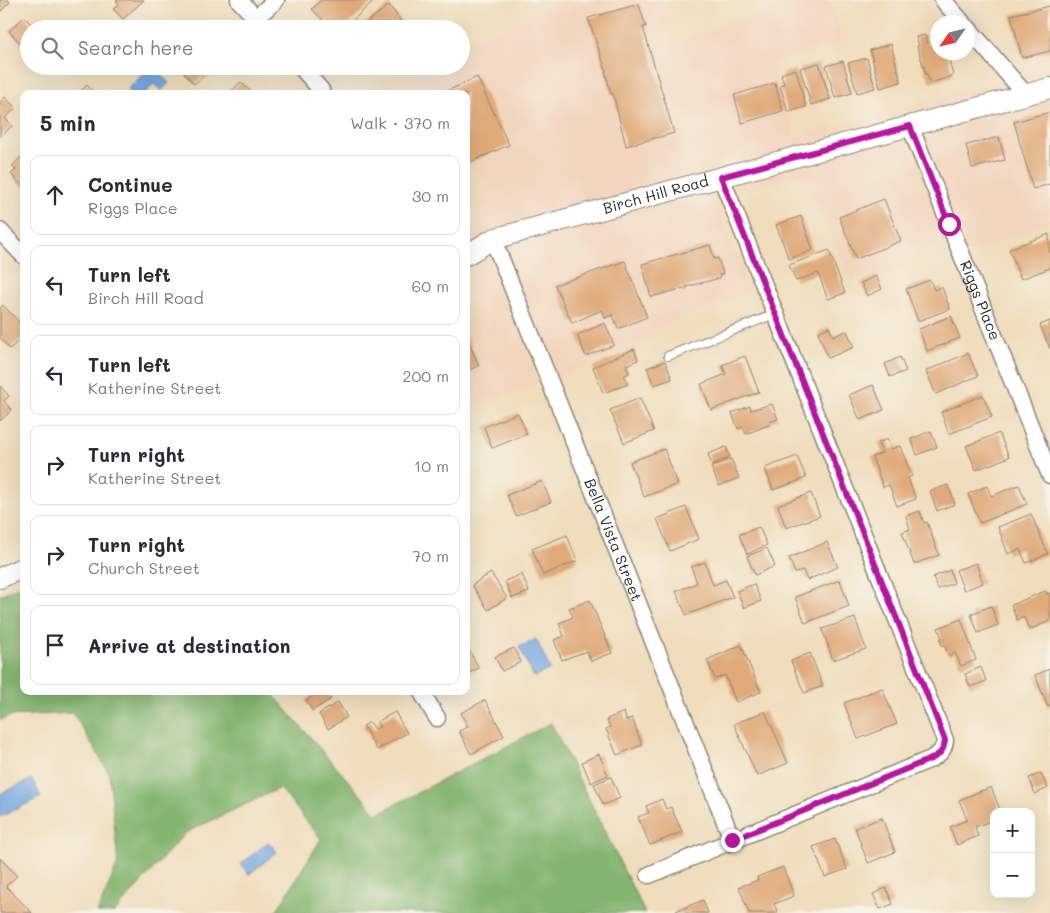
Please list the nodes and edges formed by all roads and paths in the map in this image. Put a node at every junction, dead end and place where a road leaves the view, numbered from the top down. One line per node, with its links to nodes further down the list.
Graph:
1 (239, 0): 5 (street)
2 (276, 0): 6 (street)
3 (943, 0): 4 (street)
4 (956, 15)
5 (257, 20)
6 (264, 20)
7 (975, 36): 11 (street)
8 (308, 75): 10 (street)
9 (1050, 88): 11 (street, Birch Hill Road)
10 (322, 90)
11 (1026, 95): 12 (street, Birch Hill Road)
12 (910, 126): 13 (street, Birch Hill Road); 20 (street, Riggs Place)
13 (721, 177): 15 (street, Birch Hill Road); 18 (street)
14 (0, 231): 16 (street)
15 (493, 240): 17 (street, Birch Hill Road); 25 (street, Bella Vista Street)
16 (20, 252)
17 (470, 253)
18 (775, 314): 19 (lane); 25 (street)
19 (668, 356)
20 (1050, 474)
21 (20, 569): 22 (street)
22 (0, 578)
23 (423, 695): 24 (street)
24 (437, 718)
25 (732, 840): 26 (street)
26 (649, 875)

